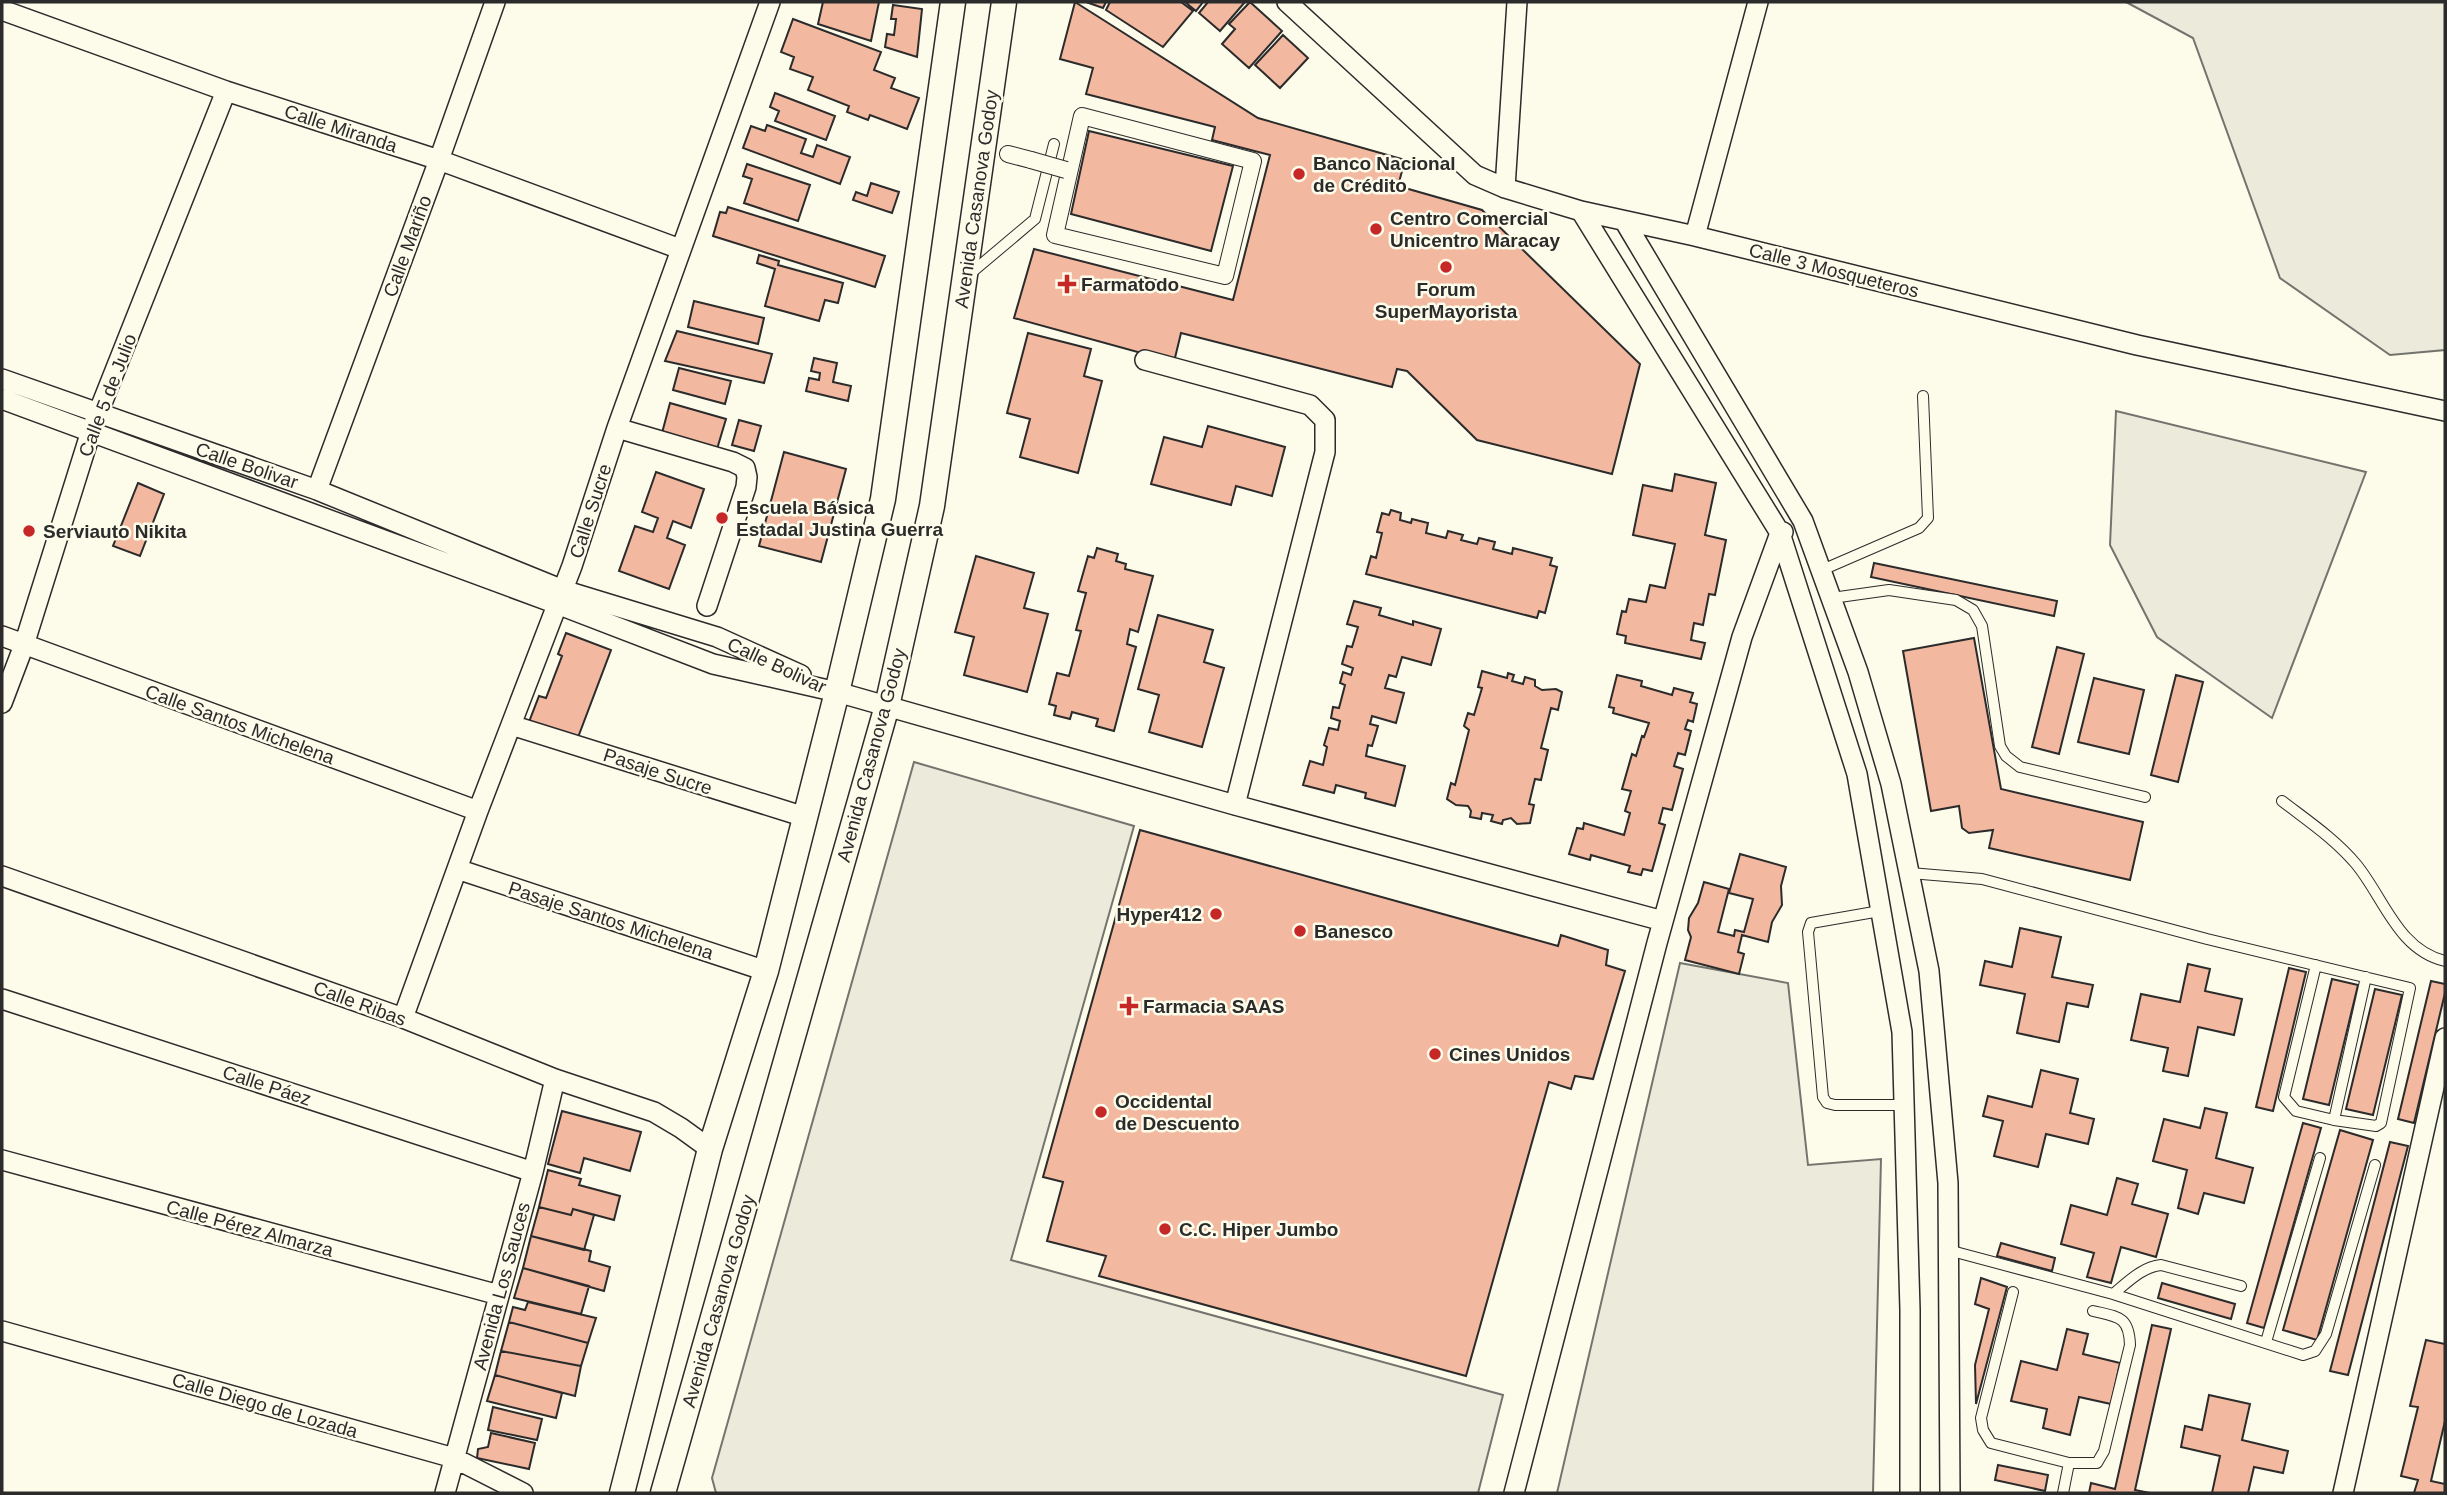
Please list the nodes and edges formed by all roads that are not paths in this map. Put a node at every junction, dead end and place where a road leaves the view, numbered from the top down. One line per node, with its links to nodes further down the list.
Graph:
1 (495, 2): 12 (street, Calle Mariño)
2 (770, 2): 18 (street, Calle Sucre)
3 (953, 2): 36 (street)
4 (1004, 2): 19 (street, Avenida Casanova Godoy)
5 (1287, 2): 14 (street, Calle 3 Mosqueteros)
6 (1517, 2): 14 (street)
7 (1758, 2): 17 (street)
8 (3, 14): 9 (street, Calle Miranda)
9 (226, 91): 12 (street, Calle Miranda); 25 (street, Calle 5 de Julio)
10 (1054, 144): 19 (lane)
11 (1009, 154): 13 (street, bridge)
12 (439, 160): 18 (street, Calle Miranda); 27 (street, Calle Mariño)
13 (1068, 171): 13 (street)
14 (1505, 188): 15 (street, Calle 3 Mosqueteros)
15 (1581, 212): 16 (street, Calle 3 Mosqueteros); 29 (street)
16 (1625, 222): 17 (street, Calle 3 Mosqueteros); 28 (street)
17 (1695, 236): 24 (street, Calle 3 Mosqueteros)
18 (680, 249): 26 (street, Calle Sucre)
19 (965, 278): 38 (street, Avenida Casanova Godoy)
20 (1145, 360): 42 (street)
21 (2, 379): 25 (street, Calle Bolivar)
22 (1923, 396): 30 (lane)
23 (2, 399): 25 (street, Calle Bolivar)
24 (2445, 411)
25 (94, 422): 27 (street, Calle Bolivar); 31 (street, Calle Bolivar); 35 (street, Calle 5 de Julio)
26 (617, 428): 31 (street, Calle Sucre); 33 (street)
27 (317, 489): 31 (street, Calle Bolivar)
28 (1804, 522): 29 (street); 30 (street)
29 (1780, 533): 48 (street); 49 (street)
30 (1822, 570): 32 (street)
31 (560, 597): 36 (street, Calle Bolivar); 36 (street, Calle Bolivar); 39 (street, Calle Sucre)
32 (1832, 598): 40 (lane); 46 (street)
33 (707, 606)
34 (2, 636): 35 (street, Calle Santos Michelena)
35 (24, 645): 37 (street, Calle 5 de Julio); 43 (street, Calle Santos Michelena)
36 (838, 692): 38 (street); 44 (street)
37 (2, 703)
38 (887, 706): 42 (street); 79 (street, Avenida Casanova Godoy)
39 (511, 725): 43 (street, Calle Sucre); 44 (street, Pasaje Sucre)
40 (2145, 797)
41 (2282, 802): 50 (lane)
42 (1235, 805): 49 (street)
43 (478, 811): 45 (street, Calle Sucre)
44 (805, 817): 52 (street)
45 (457, 869): 52 (street, Pasaje Santos Michelena); 55 (street, Calle Sucre)
46 (1910, 873): 51 (lane); 66 (street)
47 (2, 876): 55 (street, Calle Ribas)
48 (1880, 911): 59 (street); 59 (lane)
49 (1663, 921): 80 (street)
50 (2445, 961)
51 (2316, 965): 53 (lane); 60 (lane)
52 (766, 971): 61 (street)
53 (2366, 977): 60 (lane); 60 (lane)
54 (2, 999): 65 (street, Calle Páez)
55 (403, 1018): 57 (street, Calle Ribas)
56 (2445, 1038): 58 (street)
57 (555, 1079): 61 (street, Calle Ribas); 65 (street, Avenida Los Sauces)
58 (2440, 1091): 84 (street)
59 (1903, 1105): 81 (street)
60 (2334, 1120)
61 (710, 1149): 78 (street)
62 (2320, 1158): 73 (lane)
63 (2, 1160): 70 (street, Calle Pérez Almarza)
64 (2375, 1165): 73 (lane)
65 (533, 1171): 70 (street, Avenida Los Sauces)
66 (1948, 1250): 69 (lane); 82 (street)
67 (2241, 1286): 69 (lane)
68 (2013, 1292): 75 (lane)
69 (2113, 1294): 73 (lane)
70 (499, 1295): 74 (street, Avenida Los Sauces)
71 (2093, 1311): 75 (lane)
72 (2, 1331): 74 (street, Calle Diego de Lozada)
73 (2266, 1342)
74 (454, 1458): 76 (street, Avenida Los Sauces); 77 (street, Calle Diego de Lozada)
75 (2069, 1463): 83 (lane)
76 (445, 1493)
77 (523, 1493)
78 (622, 1493)
79 (663, 1493)
80 (1514, 1493)
81 (1910, 1493)
82 (1950, 1493)
83 (2063, 1493)
84 (2343, 1493)

